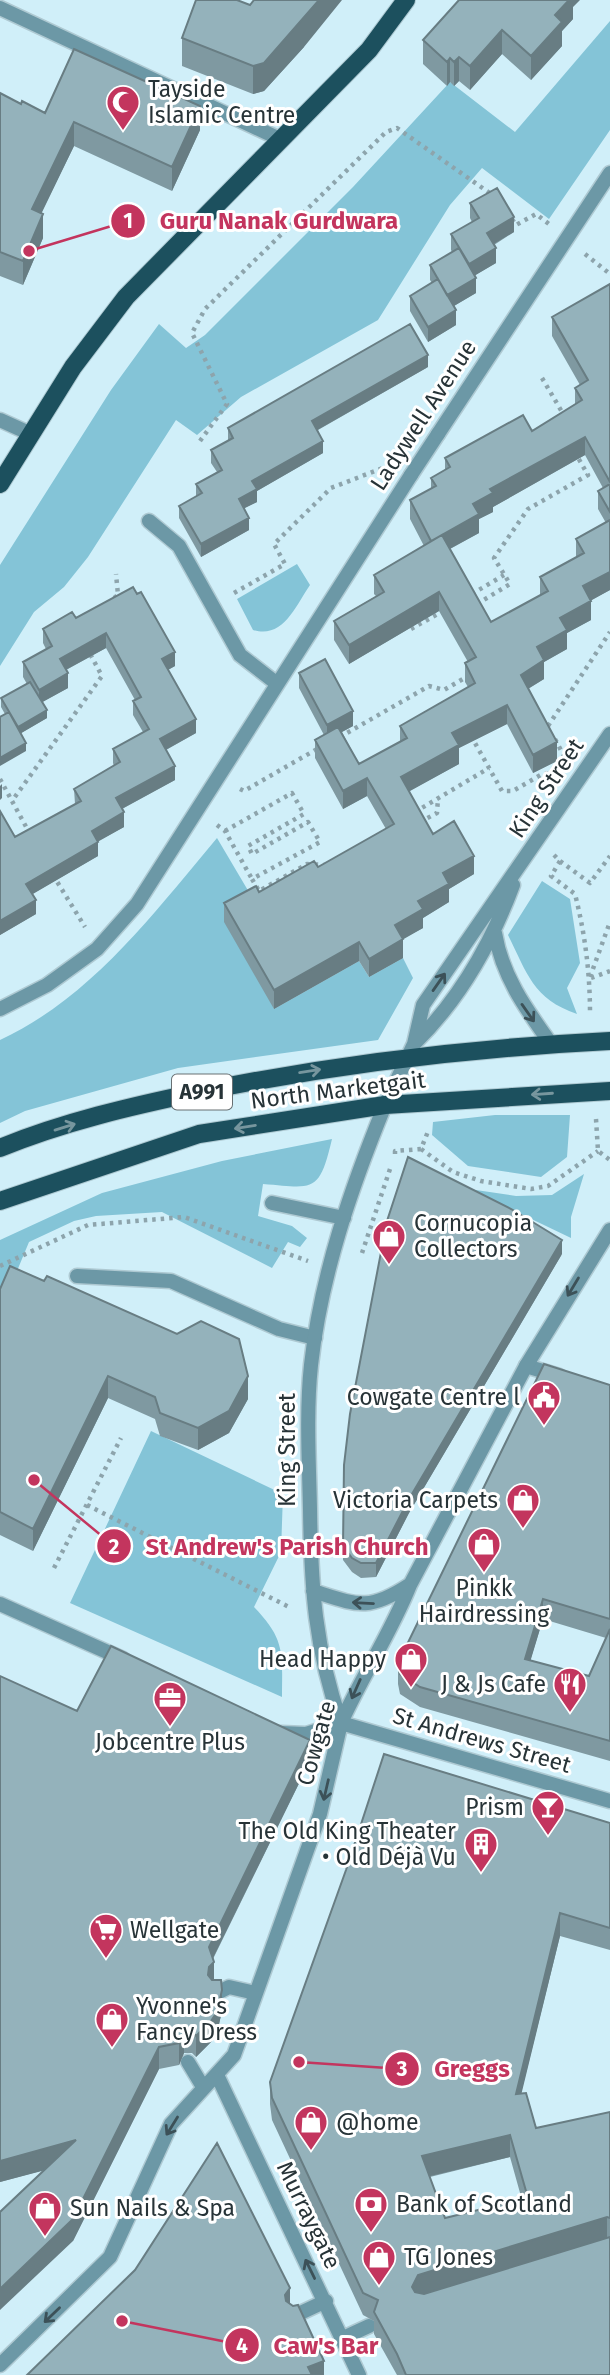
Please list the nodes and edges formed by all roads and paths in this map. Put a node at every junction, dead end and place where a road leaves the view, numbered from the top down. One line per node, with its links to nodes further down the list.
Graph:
1 (406, 0): 3 (main road)
2 (0, 8): 3 (street)
3 (282, 140): 11 (main road)
4 (610, 173): 7 (street, Ladywell Avenue)
5 (501, 200): 12 (path)
6 (506, 209): 7 (path)
7 (565, 237): 28 (street, Ladywell Avenue)
8 (542, 378): 10 (path)
9 (0, 420): 11 (street)
10 (569, 425)
11 (31, 434): 15 (main road)
12 (200, 441)
13 (580, 445): 18 (path)
14 (395, 463): 21 (path)
15 (0, 484)
16 (149, 521): 21 (street)
17 (116, 574): 20 (path)
18 (505, 575): 19 (path); 23 (path)
19 (469, 596)
20 (107, 602)
21 (212, 606): 28 (street)
22 (446, 609): 24 (path)
23 (483, 613)
24 (411, 629)
25 (610, 632): 32 (path)
26 (85, 644): 42 (path)
27 (476, 672): 29 (path)
28 (276, 683): 38 (street, Ladywell Avenue)
29 (444, 690): 30 (path); 35 (path)
30 (451, 701)
31 (542, 716): 32 (path)
32 (548, 726): 40 (path)
33 (610, 734): 40 (street, King Street)
34 (470, 735): 37 (path)
35 (337, 739)
36 (325, 745): 38 (path)
37 (489, 768): 40 (path); 41 (path)
38 (218, 775): 55 (street, Ladywell Avenue)
39 (0, 779): 42 (path)
40 (579, 780): 49 (street, King Street)
41 (438, 798): 43 (path); 44 (path)
42 (12, 801): 45 (path)
43 (414, 812)
44 (416, 825)
45 (37, 846)
46 (610, 856): 48 (path)
47 (335, 859): 52 (path)
48 (561, 861)
49 (520, 868): 54 (street, King Street); 62 (street, King Street, one-way to 49)
50 (49, 869): 55 (path)
51 (551, 876): 57 (path)
52 (253, 879): 52 (path)
53 (610, 922): 57 (path)
54 (495, 933): 61 (street, one-way to 61); 62 (street, King Street)
55 (97, 949): 58 (street, Ladywell Avenue)
56 (610, 971): 57 (path)
57 (590, 978): 59 (path)
58 (0, 1009)
59 (590, 1014)
60 (610, 1041): 61 (main road, North Marketgait / A991)
61 (551, 1044): 62 (main road, North Marketgait / A991)
62 (411, 1050): 64 (street, King Street); 67 (main road, North Marketgait / A991, one-way to 62)
63 (610, 1091): 64 (main road, North Marketgait / A991, one-way to 64)
64 (386, 1105): 71 (main road, North Marketgait / A991, one-way to 71); 73 (street, King Street)
65 (596, 1119): 69 (path)
66 (429, 1128): 68 (path)
67 (0, 1148)
68 (421, 1149): 69 (path); 76 (path)
69 (598, 1151): 70 (path)
70 (610, 1160)
71 (1, 1201)
72 (272, 1203): 73 (street)
73 (344, 1218): 76 (street, King Street)
74 (610, 1230): 79 (street, Cowgate, one-way to 79)
75 (0, 1266): 76 (path)
76 (329, 1268): 78 (street, King Street)
77 (77, 1276): 78 (street)
78 (315, 1338): 85 (street, King Street)
79 (526, 1366): 80 (street); 84 (street, Cowgate)
80 (571, 1380)
81 (121, 1438): 82 (path)
82 (87, 1505): 83 (path); 87 (path)
83 (54, 1568)
84 (410, 1585): 85 (street, one-way to 85); 89 (street, Cowgate, one-way to 89)
85 (313, 1591): 89 (street, King Street)
86 (0, 1604): 88 (street)
87 (297, 1610)
88 (140, 1667)
89 (341, 1723): 90 (street); 91 (street, St Andrews Street); 93 (street, Cowgate, one-way to 93)
90 (272, 1729)
91 (610, 1801)
92 (217, 1993): 93 (street)
93 (255, 1993): 95 (street, Cowgate)
94 (188, 2062): 96 (street)
95 (217, 2075): 96 (street, Cowgate); 97 (street, Murraygate, one-way to 95)
96 (203, 2087): 101 (street, Cowgate, one-way to 101)
97 (326, 2301): 98 (street); 100 (street, Murraygate)
98 (294, 2316)
99 (369, 2326): 100 (street)
100 (343, 2338): 102 (street, Murraygate)
101 (0, 2365)
102 (359, 2375)

